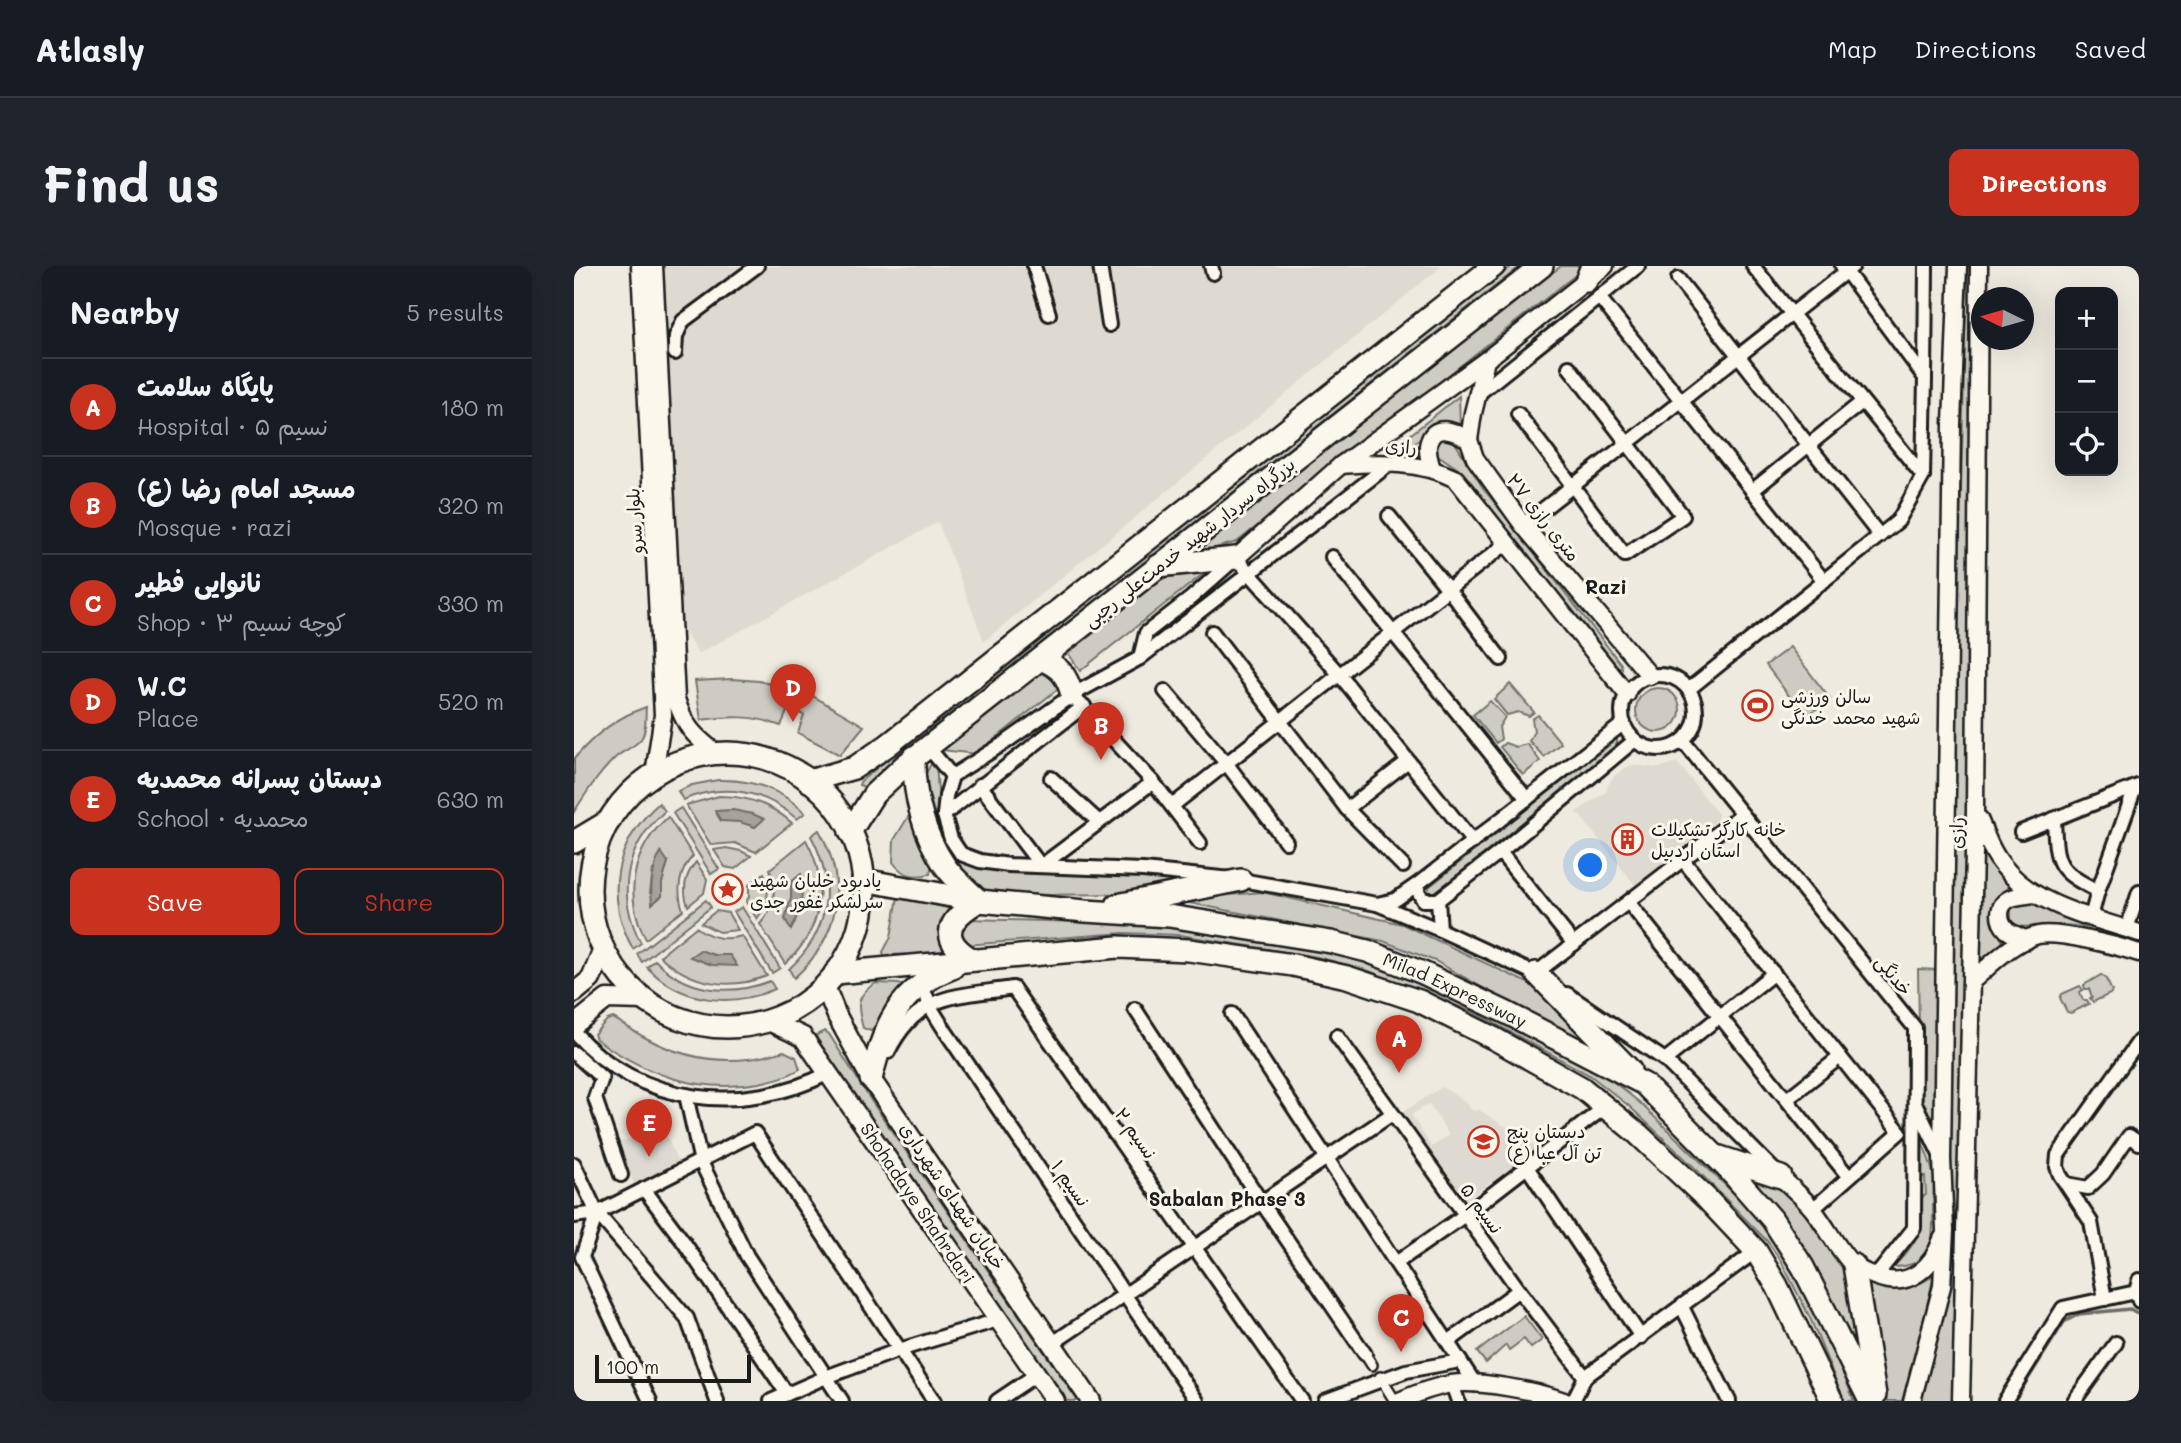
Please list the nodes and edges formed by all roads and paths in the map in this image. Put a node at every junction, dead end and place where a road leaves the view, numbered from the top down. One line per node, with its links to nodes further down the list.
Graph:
1 (640, 266): 68 (street, بلوار سرو)
2 (654, 266): 65 (street, بلوار سرو)
3 (757, 266): 20 (street)
4 (1034, 266): 17 (street)
5 (1100, 266): 19 (street)
6 (1494, 266): 71 (highway, بزرگراه سردار شهید خدمت‌علی رجبی)
7 (1542, 266): 46 (highway, بزرگراه سردار شهید خدمت‌علی رجبی)
8 (1605, 266): 16 (street)
9 (1638, 266): 16 (street)
10 (1753, 266): 18 (street)
11 (1926, 266): 24 (street)
12 (1958, 266): 43 (street, رازی)
13 (1979, 266): 45 (street, رازی)
14 (1847, 268): 18 (street); 24 (street)
15 (1678, 279): 21 (street)
16 (1592, 281): 22 (street); 25 (street); 26 (street)
17 (1049, 314)
18 (1792, 314): 21 (street); 27 (street)
19 (1109, 325)
20 (675, 353)
21 (1739, 356): 26 (street); 31 (street)
22 (1486, 360): 25 (street); 33 (street)
23 (1569, 367): 30 (street)
24 (1925, 378): 35 (street)
25 (1478, 394): 29 (street)
26 (1680, 402): 30 (street); 37 (street)
27 (1862, 402): 31 (street); 35 (street)
28 (1518, 414): 36 (street)
29 (1468, 440): 34 (street); 39 (street, ۲۷ متری رازی)
30 (1627, 443): 36 (street); 36 (street)
31 (1810, 446): 37 (street); 40 (street)
32 (1391, 463): 33 (street, رازی); 34 (street, رازی); 44 (street)
33 (1341, 465): 44 (street)
34 (1432, 469): 41 (street, رازی)
35 (1923, 476): 40 (street)
36 (1572, 486): 39 (street)
37 (1752, 491): 47 (street)
38 (1389, 516): 48 (street)
39 (1523, 525): 55 (street, ۲۷ متری رازی)
40 (1880, 536): 47 (street)
41 (1507, 542): 48 (street); 58 (street)
42 (1332, 557): 50 (street)
43 (1950, 564): 45 (street); 144 (street, رازی)
44 (1243, 565): 46 (highway); 51 (street); 51 (street); 54 (street)
45 (1977, 565): 78 (street, رازی)
46 (1156, 566): 52 (highway, بزرگراه سردار شهید خدمت‌علی رجبی)
47 (1824, 581): 56 (street)
48 (1448, 589): 50 (street); 53 (street)
49 (1212, 632): 60 (street)
50 (1393, 632): 54 (street); 75 (street)
51 (1140, 658): 59 (street)
52 (1041, 659): 59 (highway); 64 (highway, بزرگراه سردار شهید خدمت‌علی رجبی)
53 (1501, 659)
54 (1339, 674): 60 (street); 66 (street)
55 (1650, 676): 56 (street); 58 (street)
56 (1689, 689): 63 (street)
57 (1165, 691): 67 (street)
58 (1627, 694): 61 (street)
59 (1078, 700): 69 (street); 72 (street); 73 (street)
60 (1280, 722): 67 (street); 77 (street)
61 (1624, 723): 62 (street); 75 (street)
62 (1635, 740): 63 (street); 90 (street)
63 (1683, 741): 79 (street, خدنگی)
64 (921, 752): 69 (street); 84 (highway, بزرگراه سردار شهید خدمت‌علی رجبی); 101 (highway)
65 (716, 753): 68 (highway); 71 (highway)
66 (1408, 761): 77 (street); 88 (street)
67 (1226, 763): 76 (street); 87 (street)
68 (654, 774): 82 (highway)
69 (952, 776): 80 (street)
70 (1051, 778): 83 (street)
71 (809, 781): 84 (highway)
72 (1153, 782): 76 (street); 83 (street)
73 (980, 785): 80 (street); 92 (street)
74 (2137, 787): 81 (street); 97 (street)
75 (1527, 799): 88 (street)
76 (1172, 806): 89 (street)
77 (1347, 809): 93 (street)
78 (1976, 811): 99 (street); 118 (street, رازی)
79 (1742, 814): 91 (street); 138 (street, خدنگی)
80 (944, 815): 92 (street)
81 (2054, 819): 85 (street); 97 (street)
82 (608, 821): 86 (highway); 106 (highway)
83 (1099, 822): 92 (street)
84 (850, 832): 94 (highway)
85 (2021, 832)
86 (574, 842)
87 (1286, 842)
88 (1473, 842): 96 (street)
89 (1200, 843)
90 (1500, 852): 100 (street); 111 (street)
91 (1684, 860): 102 (street); 116 (street)
92 (1041, 866): 95 (street)
93 (1404, 866)
94 (863, 880): 101 (highway, Milad Expressway); 117 (highway)
95 (1241, 880): 104 (street); 105 (highway)
96 (1418, 884): 100 (street); 104 (street)
97 (2098, 891): 107 (street)
98 (2139, 892): 109 (street)
99 (2035, 894): 107 (street); 110 (street)
100 (1438, 900): 108 (street)
101 (979, 901): 105 (highway, Milad Expressway); 114 (highway)
102 (1629, 903): 111 (street); 125 (street)
103 (574, 904): 106 (highway)
104 (1377, 904): 108 (street)
105 (1085, 911): 135 (highway, Milad Expressway)
106 (593, 917): 112 (highway)
107 (2091, 917): 109 (street)
108 (1440, 930): 115 (street)
109 (2133, 931)
110 (2027, 940): 113 (street); 118 (street)
111 (1574, 944): 115 (street)
112 (603, 949): 120 (main road); 121 (highway)
113 (2139, 953)
114 (973, 960): 117 (highway, Milad Expressway); 119 (highway); 139 (highway, Milad Expressway)
115 (1536, 973): 132 (street); 135 (highway)
116 (1774, 973): 125 (street); 131 (street)
117 (830, 980): 126 (highway); 134 (main road, خیابان شهدای شهرداری)
118 (1972, 981): 204 (street, رازی)
119 (923, 983): 122 (street, نسیم ۱); 134 (highway)
120 (574, 993)
121 (644, 1000): 126 (highway); 128 (main road)
122 (929, 1005): 130 (street); 159 (street, نسیم ۲); 166 (street, نسیم ۱)
123 (1135, 1009): 153 (street)
124 (1232, 1014): 143 (street)
125 (1720, 1017): 132 (street); 137 (street)
126 (769, 1021): 133 (main road, Shohadaye Shahrdari)
127 (1337, 1036): 140 (street, نسیم ۵)
128 (575, 1040): 136 (street); 148 (street)
129 (2139, 1041): 151 (street)
130 (886, 1054)
131 (1840, 1057): 137 (street); 149 (street)
132 (1665, 1060): 150 (street)
133 (829, 1073): 136 (street); 169 (main road, Shohadaye Shahrdari)
134 (872, 1079): 172 (main road, خیابان شهدای شهرداری)
135 (1644, 1084): 142 (highway, Milad Expressway)
136 (685, 1095): 145 (street)
137 (1787, 1099): 149 (street)
138 (1915, 1104): 144 (street); 163 (street, خدنگی)
139 (1605, 1107): 147 (street); 160 (highway, Milad Expressway)
140 (1392, 1114): 143 (street); 156 (street, نسیم ۵)
141 (2139, 1143): 151 (street)
142 (1713, 1154): 150 (highway); 201 (highway, Milad Expressway)
143 (1327, 1159): 153 (street); 161 (street)
144 (1942, 1159): 158 (street, رازی)
145 (701, 1162): 152 (street); 174 (street); 178 (street)
146 (574, 1164): 155 (street)
147 (1527, 1167): 156 (street); 170 (street)
148 (621, 1175)
149 (1849, 1176): 154 (street)
150 (1781, 1178): 154 (street)
151 (2067, 1184): 167 (street)
152 (644, 1189): 155 (street); 183 (street)
153 (1262, 1203): 159 (street); 175 (street)
154 (1813, 1209): 162 (street)
155 (597, 1213): 157 (street); 184 (street); 185 (street)
156 (1465, 1215): 161 (street); 164 (street, نسیم ۵)
157 (574, 1216)
158 (1945, 1230): 163 (street); 203 (street, رازی)
159 (1194, 1249): 166 (street); 193 (street, نسیم ۲)
160 (1756, 1251): 168 (street); 200 (highway, Milad Expressway)
161 (1395, 1263): 171 (street)
162 (1854, 1265): 163 (street); 202 (highway)
163 (1876, 1276)
164 (1519, 1290): 171 (street); 179 (street, نسیم ۵)
165 (2138, 1291): 167 (street)
166 (1126, 1294): 172 (street); 192 (street, نسیم ۱)
167 (2105, 1299): 205 (street)
168 (1682, 1307): 170 (street); 199 (street)
169 (998, 1320): 174 (street); 177 (main road, Shohadaye Shahrdari)
170 (1641, 1338): 179 (street)
171 (1448, 1342): 176 (street)
172 (1053, 1343): 191 (main road, خیابان شهدای شهرداری)
173 (2116, 1343): 206 (street)
174 (899, 1350): 178 (street); 188 (street)
175 (1369, 1360)
176 (1460, 1361): 180 (street); 182 (street)
177 (1037, 1374): 189 (street); 190 (main road, Shohadaye Shahrdari)
178 (826, 1377): 183 (street); 187 (street)
179 (1585, 1377): 198 (street)
180 (1381, 1379): 194 (street); 195 (street)
181 (1452, 1384): 182 (street); 195 (street); 196 (street)
182 (1476, 1385): 197 (street)
183 (787, 1394): 186 (street)
184 (650, 1401)
185 (717, 1401)
186 (771, 1401)
187 (842, 1401)
188 (934, 1401)
189 (998, 1401)
190 (1055, 1401)
191 (1091, 1401)
192 (1197, 1401)
193 (1302, 1401)
194 (1325, 1401)
195 (1397, 1401)
196 (1458, 1401)
197 (1564, 1401)
198 (1573, 1401)
199 (1729, 1401)
200 (1832, 1401)
201 (1870, 1401)
202 (1876, 1401)
203 (1912, 1401)
204 (1961, 1401)
205 (2005, 1401)
206 (2074, 1401)

